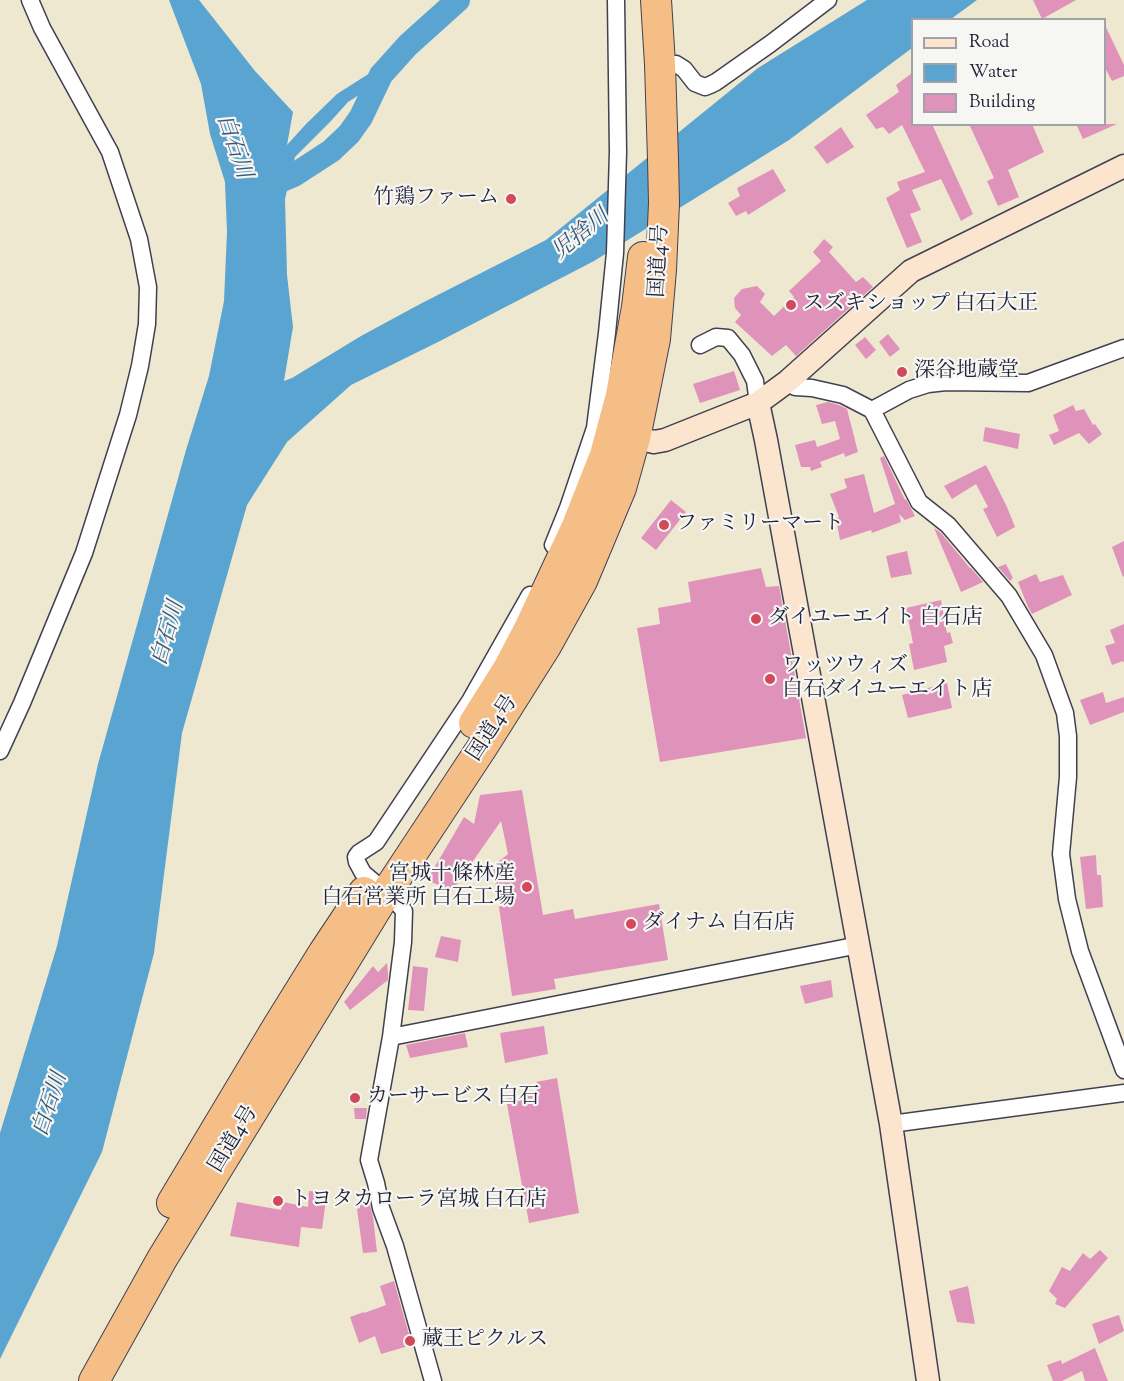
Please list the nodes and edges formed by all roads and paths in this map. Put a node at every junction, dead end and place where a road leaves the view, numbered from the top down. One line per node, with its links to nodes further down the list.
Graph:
1 (30, 0): 14 (street)
2 (616, 0): 15 (street)
3 (639, 0): 6 (highway, 国道4号)
4 (656, 0): 6 (highway, 国道4号)
5 (828, 0): 6 (street)
6 (655, 86): 13 (highway, 国道4号)
7 (1124, 166): 10 (street)
8 (700, 345): 11 (street)
9 (1124, 348): 12 (street)
10 (788, 381): 11 (street); 12 (street)
11 (758, 403): 13 (street); 16 (street)
12 (872, 410): 18 (street)
13 (623, 435): 15 (highway, 国道4号)
14 (0, 751)
15 (379, 887): 17 (street); 21 (highway, 国道4号); 22 (highway, 国道4号)
16 (859, 945): 17 (street); 20 (street)
17 (391, 1037): 23 (street)
18 (1124, 1070)
19 (1124, 1092): 20 (street)
20 (891, 1124): 24 (street)
21 (72, 1381)
22 (94, 1381)
23 (433, 1381)
24 (928, 1381)

